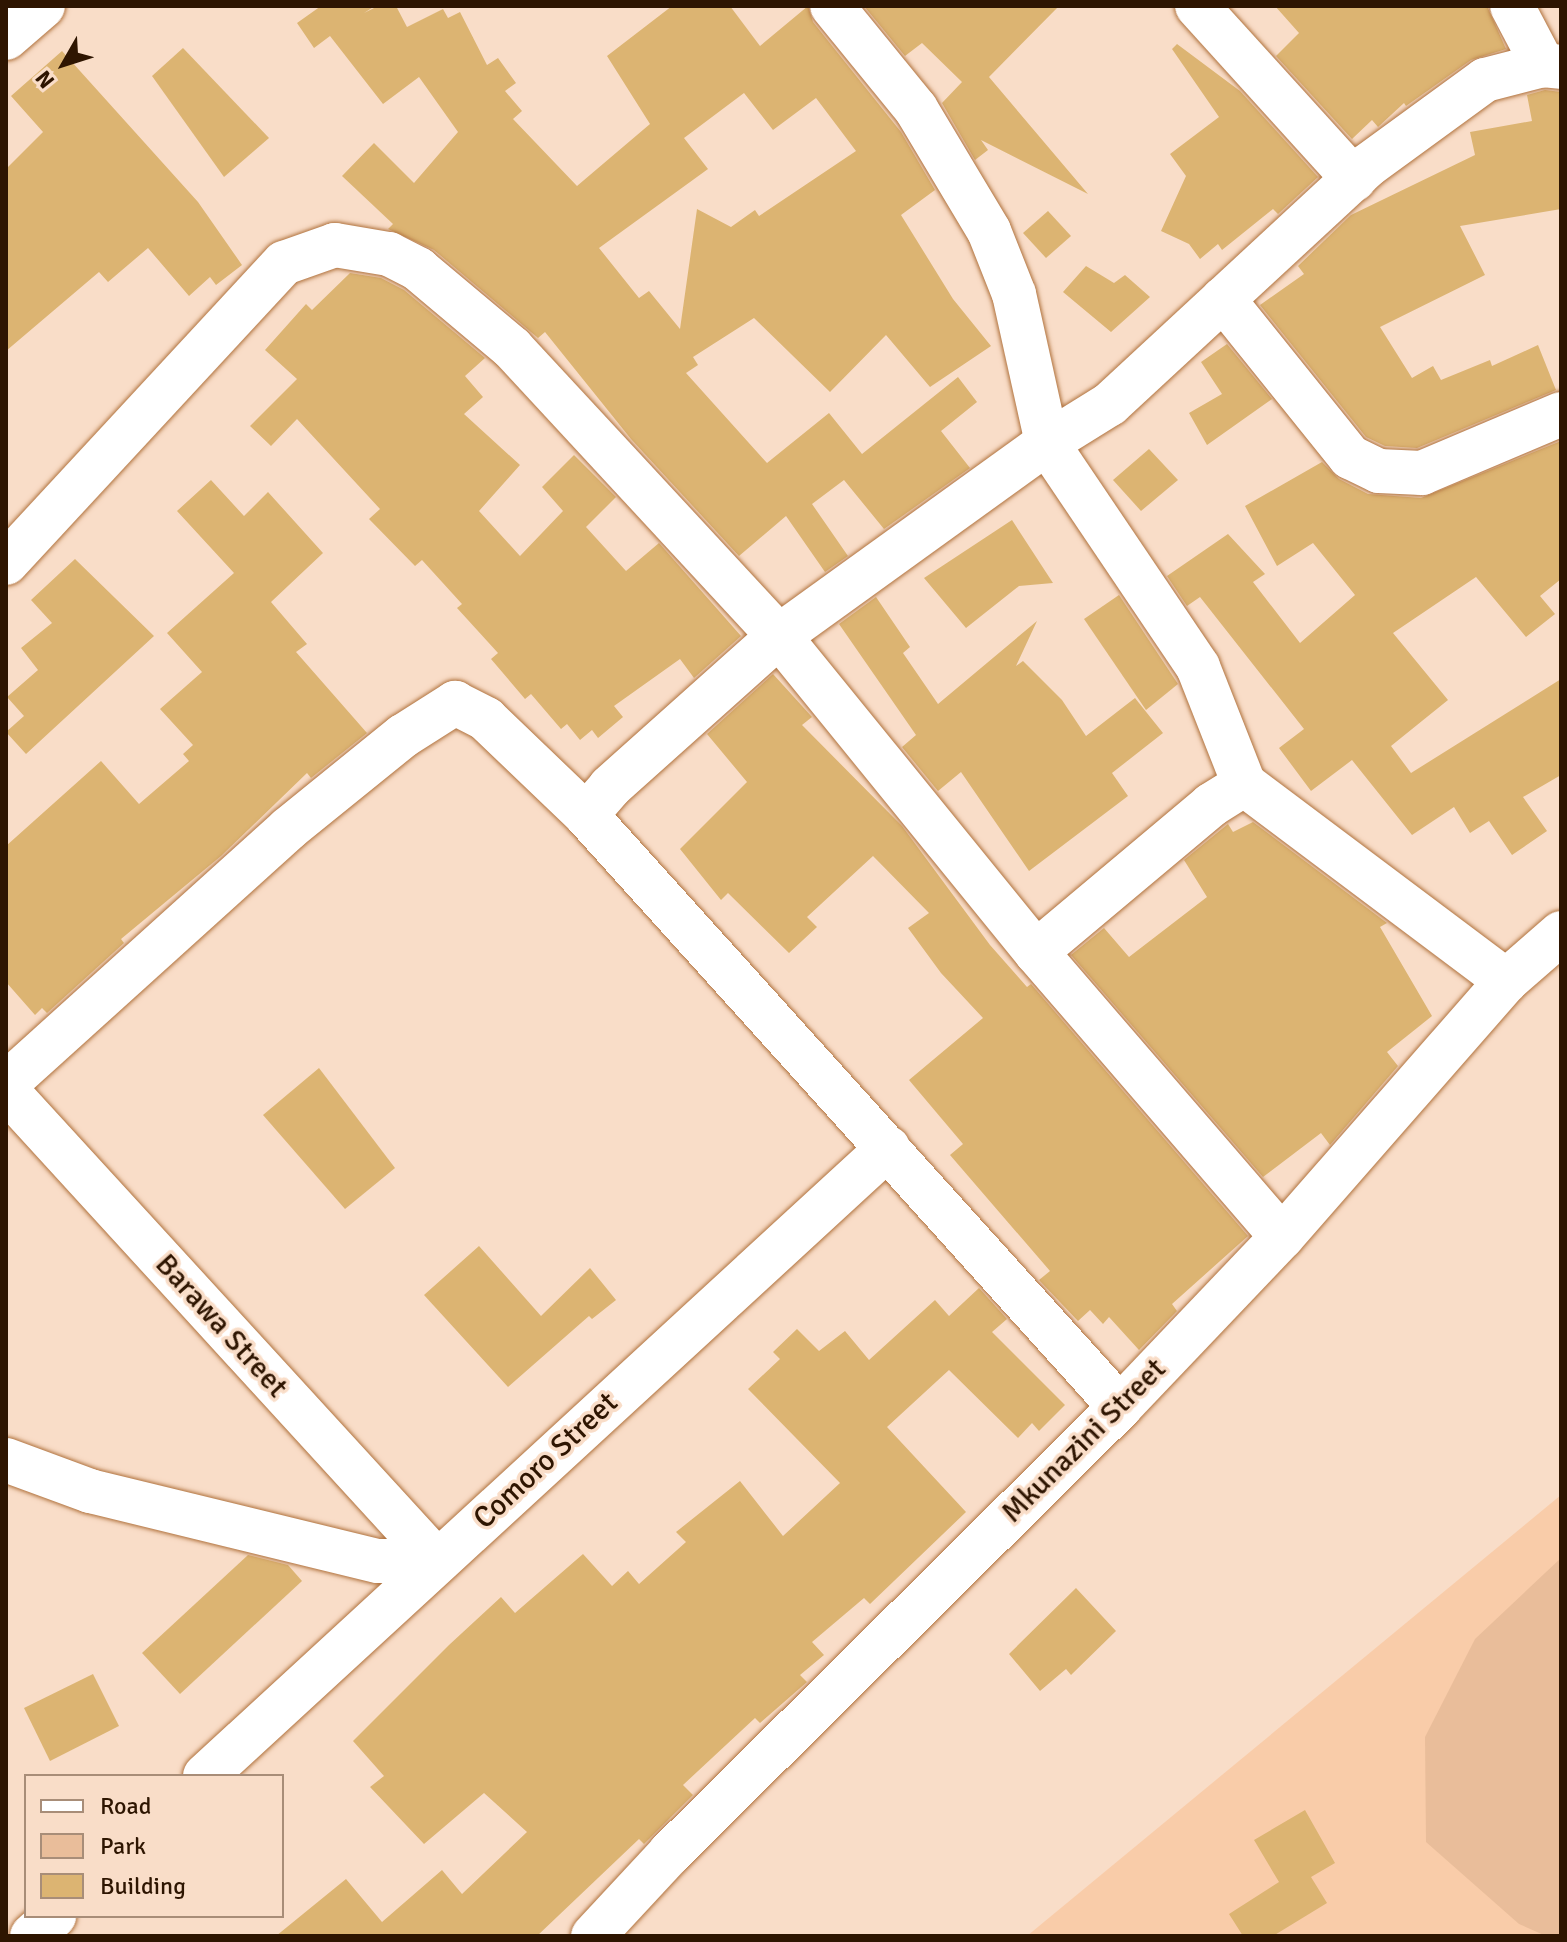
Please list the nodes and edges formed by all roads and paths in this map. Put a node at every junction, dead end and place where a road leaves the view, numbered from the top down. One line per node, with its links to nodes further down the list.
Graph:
1 (43, 6): 5 (street)
2 (832, 6): 10 (street)
3 (1197, 6): 7 (street)
4 (1512, 6): 6 (street)
5 (6, 38)
6 (1552, 66): 7 (street)
7 (1354, 179): 8 (street)
8 (1223, 299): 9 (street); 10 (street)
9 (1561, 414)
10 (1047, 443): 12 (street); 13 (street)
11 (6, 563): 12 (street)
12 (779, 636): 14 (street); 16 (street)
13 (1244, 784): 16 (street); 17 (street)
14 (586, 815): 18 (street); 20 (street)
15 (1561, 933): 17 (street, Mkunazini Street)
16 (1036, 952): 21 (street)
17 (1506, 981): 21 (street, Mkunazini Street)
18 (6, 1084)
19 (6, 1090): 24 (street, Barawa Street)
20 (888, 1148): 22 (street); 24 (street, Comoro Street)
21 (1282, 1237): 22 (street, Mkunazini Street)
22 (1120, 1407): 28 (street, Mkunazini Street)
23 (6, 1460): 24 (street)
24 (437, 1561): 25 (street, Comoro Street)
25 (207, 1774)
26 (52, 1918): 27 (street)
27 (32, 1936)
28 (593, 1936)

